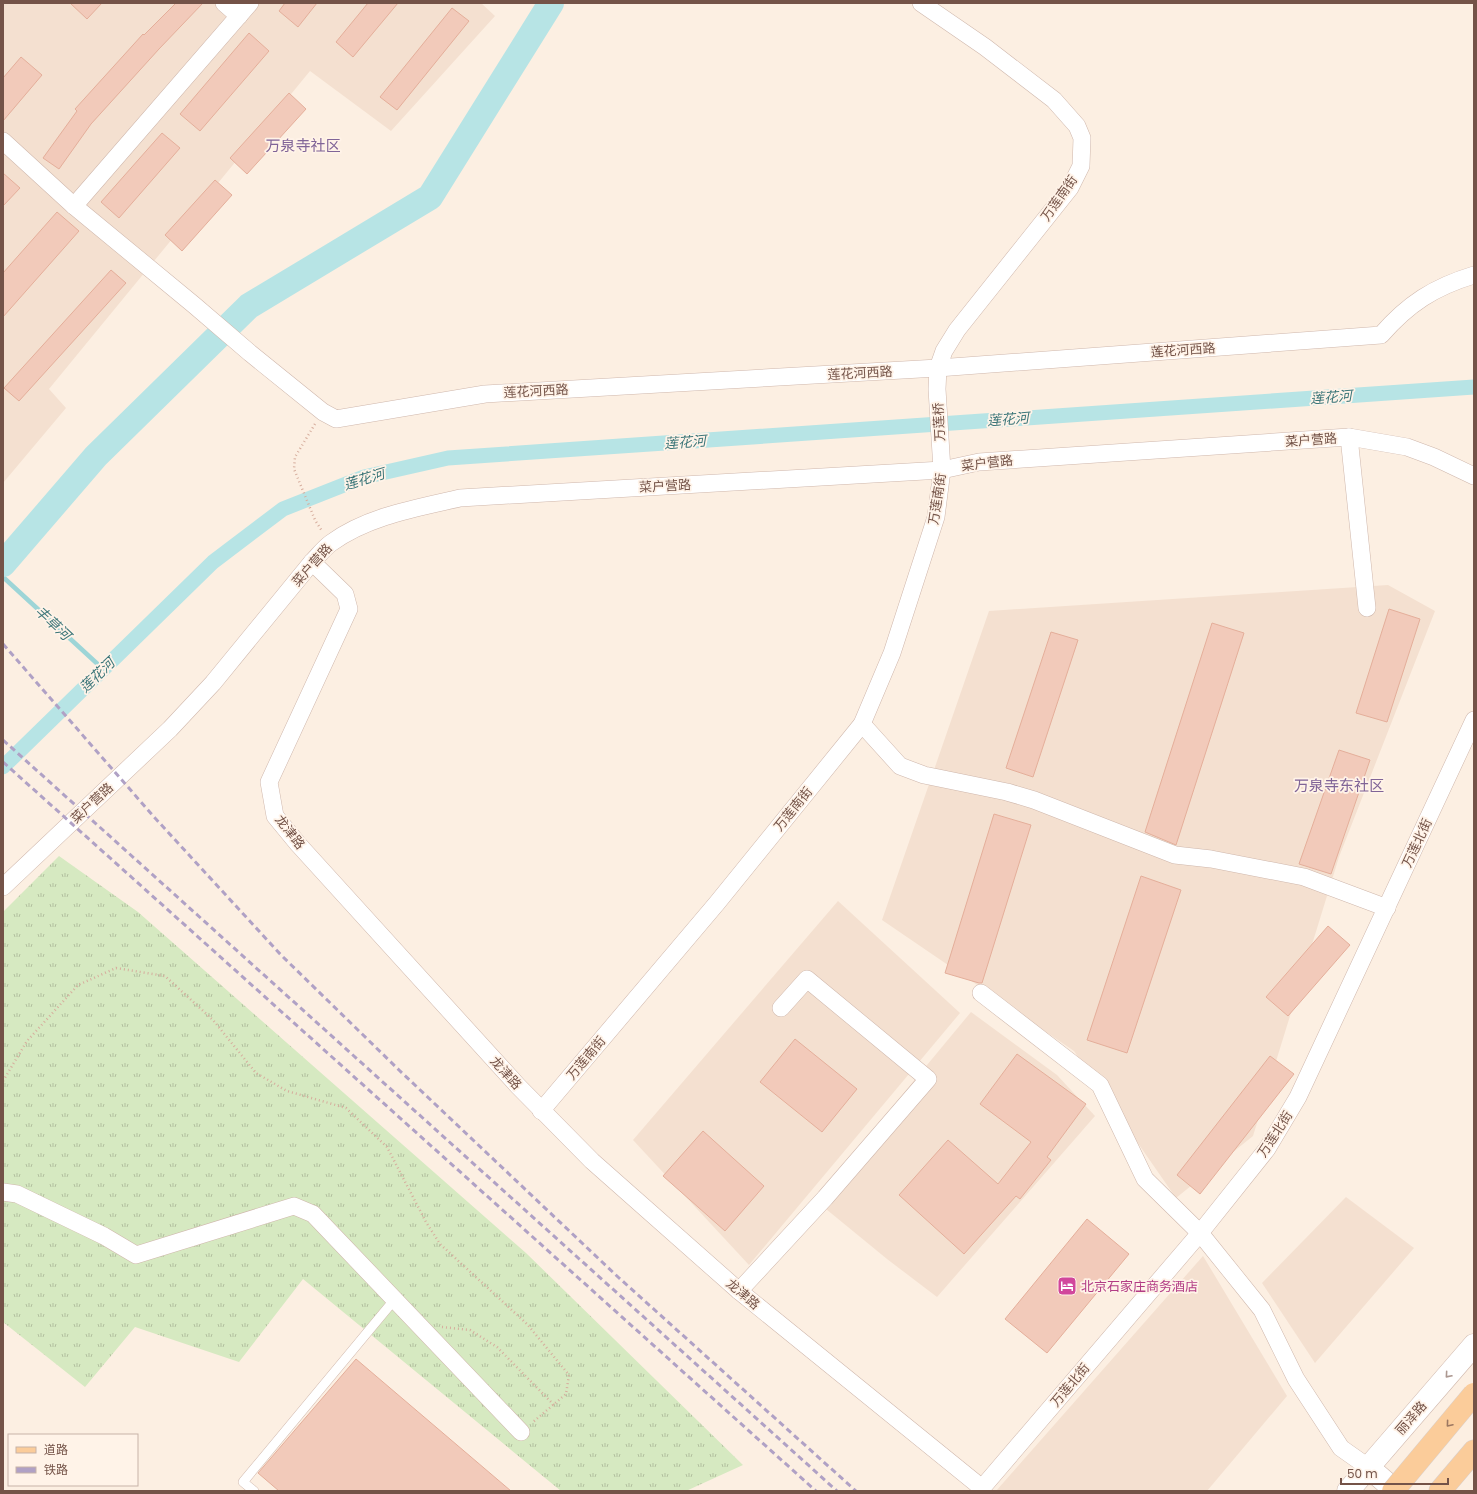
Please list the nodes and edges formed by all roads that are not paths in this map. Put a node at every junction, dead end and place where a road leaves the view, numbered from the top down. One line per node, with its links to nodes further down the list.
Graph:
1 (224, 3): 4 (street)
2 (250, 3): 4 (street)
3 (921, 3): 8 (street, 万莲南街)
4 (239, 16): 6 (street)
5 (3, 141): 6 (street, 莲花河西路)
6 (74, 206): 8 (street, 莲花河西路)
7 (1474, 275): 8 (street, 莲花河西路)
8 (938, 368): 9 (street, 万莲南街)
9 (937, 389): 11 (street, 万莲桥)
10 (1349, 437): 11 (street, 菜户营路); 12 (street, 菜户营路); 14 (street)
11 (941, 462): 13 (street, 菜户营路); 16 (street, 万莲南街)
12 (1474, 476)
13 (312, 562): 17 (street, 菜户营路); 21 (street, 龙津路)
14 (1366, 608)
15 (1474, 720): 18 (street, 万莲北街)
16 (862, 724): 18 (street); 21 (street, 万莲南街)
17 (3, 887)
18 (1387, 908): 23 (street, 万莲北街)
19 (981, 992): 23 (street)
20 (781, 1008): 24 (street)
21 (541, 1111): 24 (street, 龙津路)
22 (3, 1192): 25 (street)
23 (1200, 1233): 30 (street); 31 (street, 万莲北街)
24 (738, 1291): 31 (street, 龙津路)
25 (395, 1299): 28 (street); 32 (lane)
26 (1474, 1345): 30 (street, 丽泽路, one-way to 30)
27 (1474, 1394): 34 (main road, one-way to 34, bridge)
28 (521, 1432)
29 (1474, 1451): 36 (main road)
30 (1368, 1467): 33 (street, 丽泽路); 35 (street)
31 (982, 1488)
32 (254, 1491)
33 (1348, 1491)
34 (1393, 1491)
35 (1396, 1491)
36 (1440, 1491)

